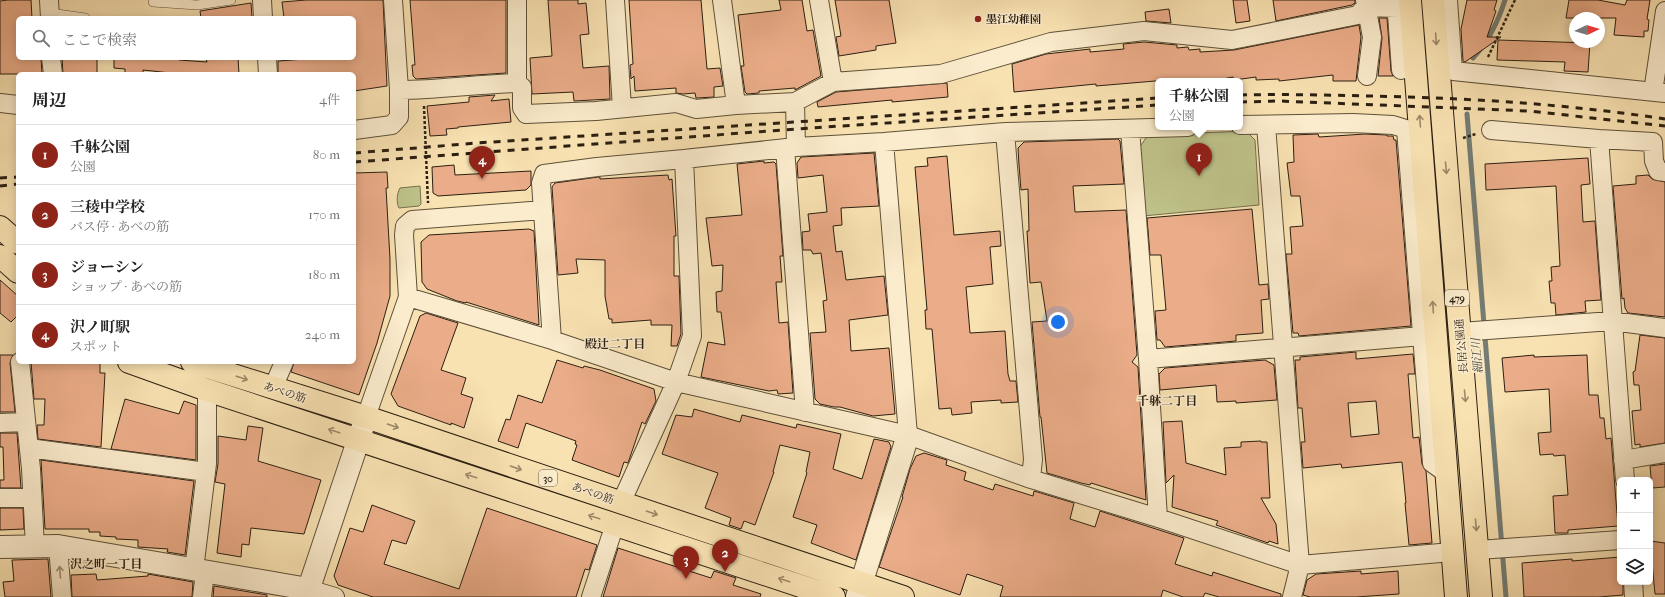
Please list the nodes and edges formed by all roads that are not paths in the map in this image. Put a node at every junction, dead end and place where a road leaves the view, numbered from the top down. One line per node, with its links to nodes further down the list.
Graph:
1 (231, 0): 11 (lane)
2 (262, 0): 17 (street)
3 (393, 0): 26 (street)
4 (517, 0): 25 (street)
5 (614, 0): 32 (street)
6 (722, 0): 31 (street)
7 (819, 0): 24 (street)
8 (1433, 0): 53 (main road, 長居公園通 / 479, one-way to 53)
9 (1448, 0): 27 (street)
10 (154, 2): 11 (lane)
11 (170, 2)
12 (1401, 3): 13 (street); 20 (street); 75 (main road, 479, one-way to 12)
13 (1365, 4): 23 (street); 24 (street)
14 (49, 10): 16 (lane)
15 (1665, 11): 27 (street)
16 (76, 16)
17 (263, 16)
18 (52, 60): 21 (street)
19 (267, 60): 22 (street)
20 (1401, 70)
21 (52, 72)
22 (268, 72)
23 (1367, 76)
24 (833, 82): 28 (street)
25 (517, 83): 26 (street); 32 (street)
26 (399, 90): 37 (street)
27 (1659, 92)
28 (794, 102): 31 (street); 42 (street)
29 (0, 103): 30 (street)
30 (16, 105)
31 (736, 105): 32 (street)
32 (622, 108)
33 (1243, 125): 34 (street)
34 (1266, 125): 54 (street); 56 (street)
35 (1155, 128): 36 (street)
36 (1130, 129): 39 (street); 57 (street)
37 (356, 130)
38 (1486, 131): 40 (street)
39 (1006, 132): 41 (street); 77 (street)
40 (1599, 139): 44 (street); 51 (street)
41 (884, 142): 42 (street); 69 (street)
42 (790, 148): 43 (street); 65 (street)
43 (684, 160): 45 (street); 62 (street)
44 (1665, 172)
45 (543, 210): 50 (street); 55 (street)
46 (0, 227): 47 (main road)
47 (16, 241)
48 (0, 256): 49 (main road)
49 (16, 270)
50 (408, 297): 55 (street); 66 (street)
51 (1612, 321): 52 (street); 53 (street); 73 (street)
52 (1665, 328)
53 (1468, 332): 87 (main road, 長居公園通 / 479, one-way to 87)
54 (1422, 336): 56 (street); 75 (street)
55 (552, 340): 62 (street)
56 (1282, 347): 57 (street); 89 (street)
57 (1148, 359): 81 (street)
58 (20, 364): 67 (street)
59 (135, 364): 64 (main road, あべの筋 / 30)
60 (198, 364): 63 (main road, あべの筋 / 30, one-way to 63)
61 (283, 364): 63 (street)
62 (676, 382): 65 (street); 80 (street)
63 (273, 388): 66 (main road, あべの筋 / 30)
64 (207, 390): 70 (main road, あべの筋 / 30, one-way to 64); 74 (street)
65 (805, 412): 69 (street)
66 (366, 417): 70 (street); 80 (main road, あべの筋 / 30, one-way to 80)
67 (25, 422): 68 (street); 71 (street)
68 (0, 423)
69 (908, 435): 77 (street); 92 (street)
70 (359, 439): 82 (main road, あべの筋 / 30, one-way to 70); 93 (street)
71 (29, 448): 74 (street); 79 (street)
72 (1665, 453): 73 (street)
73 (1623, 460): 76 (street)
74 (206, 472): 90 (street)
75 (1446, 473): 88 (main road, 479)
76 (1625, 477)
77 (1031, 479): 81 (street)
78 (0, 498): 79 (street)
79 (32, 498): 86 (street)
80 (621, 503): 92 (main road, あべの筋 / 30, one-way to 92)
81 (1158, 518): 89 (street)
82 (615, 524): 97 (street); 98 (main road, あべの筋 / 30, one-way to 82)
83 (1617, 540): 87 (street)
84 (58, 546): 86 (street); 90 (street); 94 (street, one-way to 84)
85 (0, 547): 86 (street)
86 (35, 547)
87 (1486, 550): 102 (main road, 長居公園通 / 479)
88 (1452, 552): 89 (street); 101 (main road, 479)
89 (1300, 565): 100 (street)
90 (200, 571): 93 (street); 95 (street)
91 (1633, 585): 103 (street)
92 (859, 590): 99 (main road, あべの筋 / 30)
93 (307, 593): 96 (street)
94 (62, 597)
95 (202, 597)
96 (335, 597)
97 (591, 597)
98 (834, 597)
99 (903, 597)
100 (1292, 597)
101 (1456, 597)
102 (1481, 597)
103 (1634, 597)

